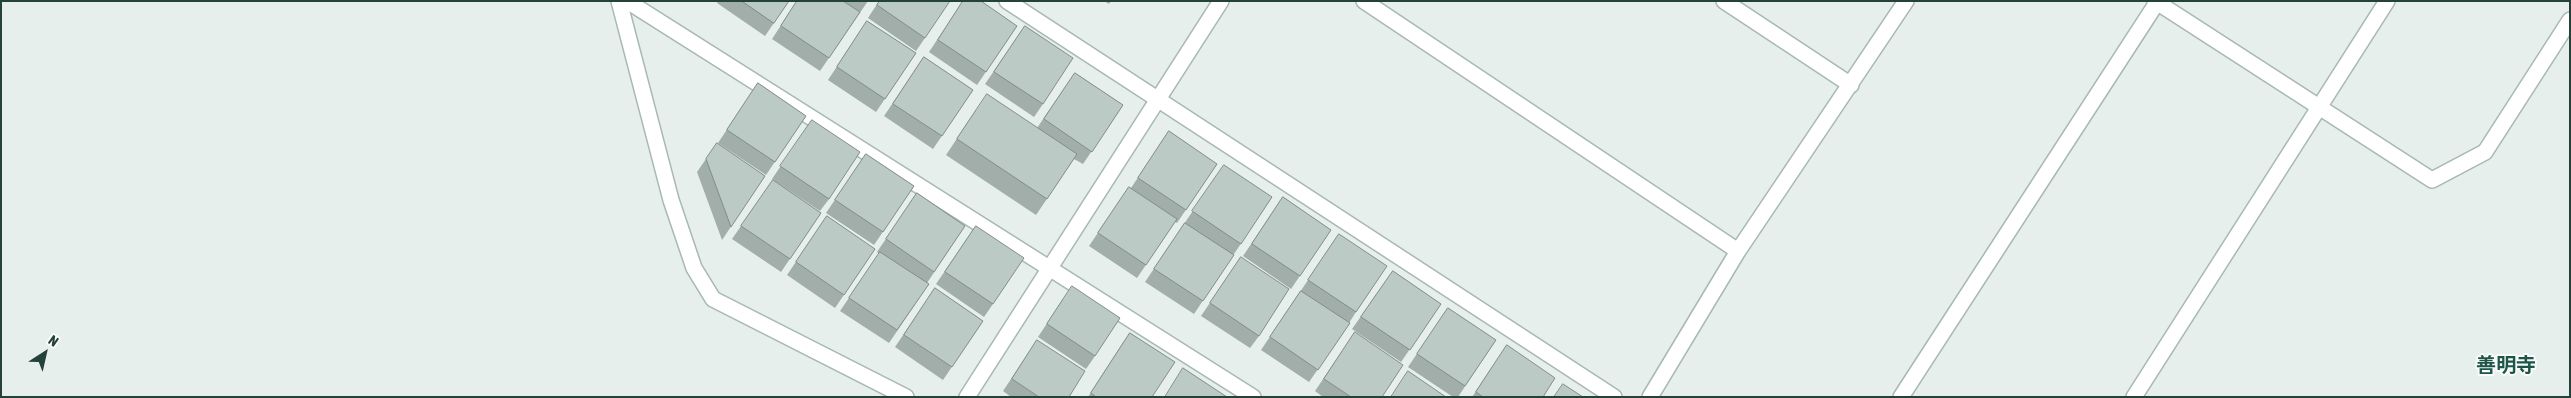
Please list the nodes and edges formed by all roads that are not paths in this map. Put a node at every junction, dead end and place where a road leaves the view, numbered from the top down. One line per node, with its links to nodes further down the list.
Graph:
1 (619, 1): 16 (street)
2 (627, 1): 15 (street)
3 (1007, 1): 12 (street)
4 (1221, 1): 12 (street)
5 (1364, 1): 14 (street)
6 (1724, 1): 11 (street)
7 (1906, 1): 11 (street)
8 (2387, 1): 13 (street)
9 (2157, 2): 13 (street); 21 (street)
10 (2570, 20): 13 (street)
11 (1850, 85): 14 (street)
12 (1157, 100): 15 (street); 19 (street)
13 (2318, 107): 22 (street)
14 (1738, 251): 20 (street)
15 (1049, 267): 17 (street); 18 (street)
16 (906, 397)
17 (967, 397)
18 (1252, 397)
19 (1614, 397)
20 (1650, 397)
21 (1902, 397)
22 (2134, 397)

